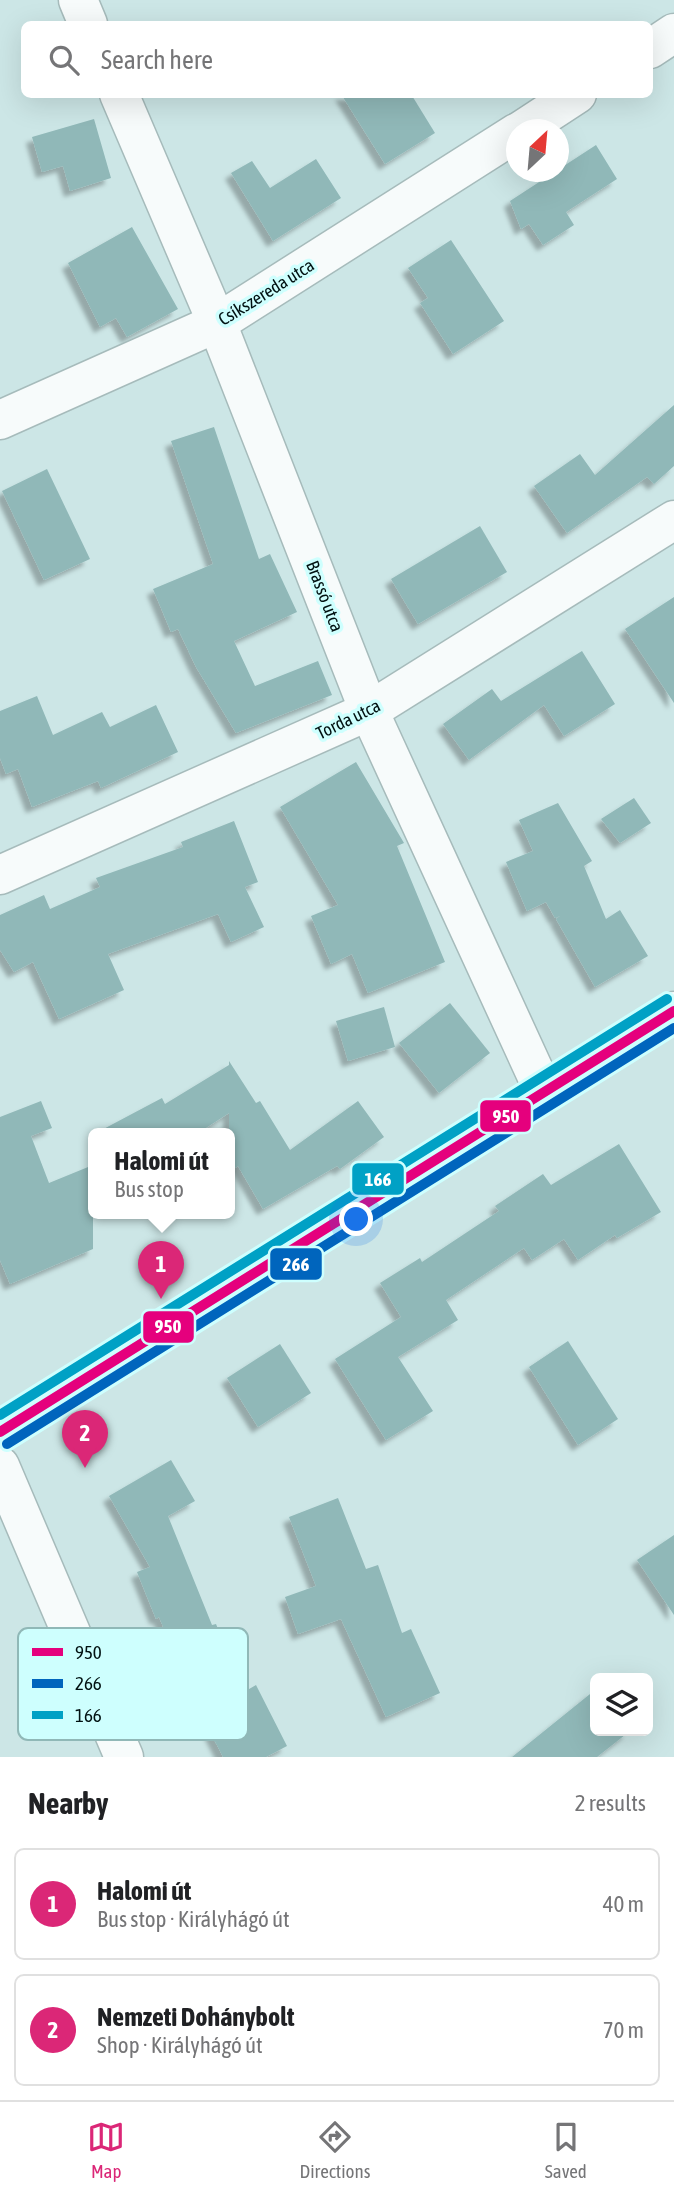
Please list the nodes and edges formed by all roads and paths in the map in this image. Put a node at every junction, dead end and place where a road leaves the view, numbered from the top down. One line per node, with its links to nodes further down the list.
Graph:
1 (78, 0): 2 (street)
2 (87, 21)
3 (674, 33): 4 (street)
4 (653, 46)
5 (121, 98): 9 (street, Brassó utca)
6 (571, 98): 7 (street)
7 (539, 119)
8 (506, 139): 9 (street, Csíkszereda utca)
9 (217, 323): 10 (street, Csíkszereda utca); 12 (street, Brassó utca)
10 (0, 420)
11 (674, 520): 12 (street, Torda utca)
12 (369, 711): 13 (street, Torda utca); 15 (street, Brassó utca)
13 (0, 875)
14 (674, 1011): 15 (street)
15 (544, 1092): 16 (street)
16 (0, 1432)
17 (0, 1466): 18 (street)
18 (69, 1628)
19 (117, 1740): 20 (street)
20 (124, 1757)

